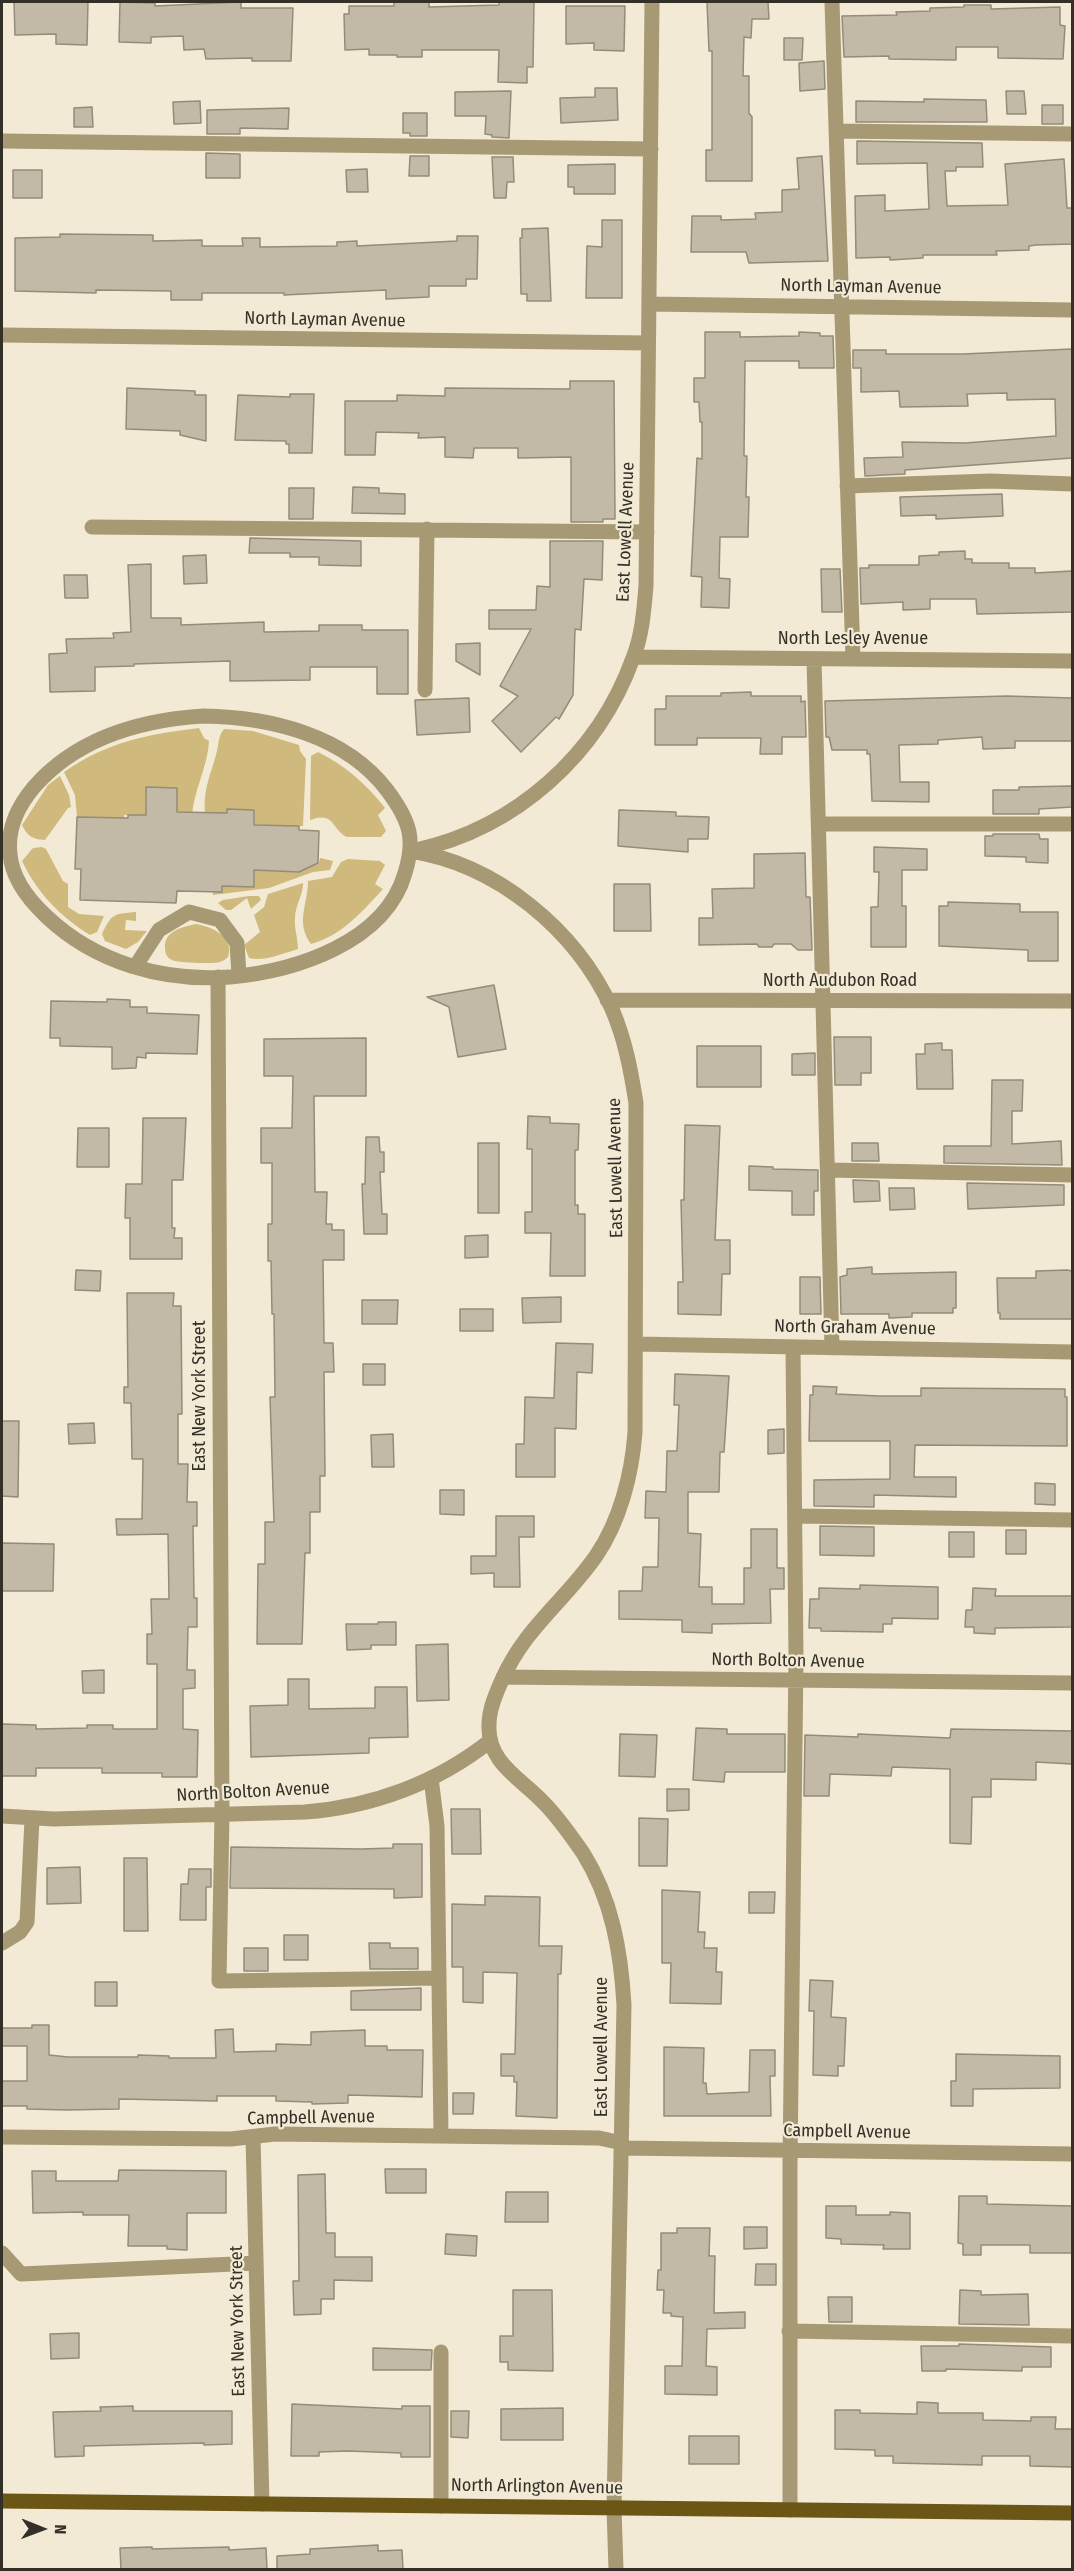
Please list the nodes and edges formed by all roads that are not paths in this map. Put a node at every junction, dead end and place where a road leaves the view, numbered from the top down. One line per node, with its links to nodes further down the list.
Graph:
1 (652, 2): 6 (street)
2 (832, 2): 3 (street)
3 (837, 131): 4 (street); 8 (street)
4 (1072, 134)
5 (2, 141): 6 (street)
6 (651, 149): 7 (street)
7 (650, 303): 8 (street, North Layman Avenue); 11 (street, East Lowell Avenue)
8 (842, 306): 9 (street, North Layman Avenue); 13 (street)
9 (1072, 310)
10 (2, 335): 11 (street, North Layman Avenue)
11 (648, 344): 16 (street, East Lowell Avenue)
12 (1072, 484): 13 (street)
13 (848, 486): 18 (street)
14 (92, 527): 15 (street)
15 (427, 529): 16 (street); 21 (street)
16 (646, 532): 17 (street, East Lowell Avenue)
17 (634, 657): 19 (street, North Lesley Avenue); 25 (street, East Lowell Avenue)
18 (853, 658): 19 (street, North Lesley Avenue); 20 (street, North Lesley Avenue)
19 (814, 659): 22 (street)
20 (1072, 661)
21 (424, 690)
22 (819, 824): 23 (street); 30 (street)
23 (1072, 824)
24 (6, 845): 25 (street); 26 (street)
25 (410, 851): 27 (street); 29 (street, East Lowell Avenue)
26 (135, 967): 27 (street); 28 (street)
27 (239, 975): 28 (street)
28 (218, 977): 45 (street, East New York Street)
29 (607, 1000): 30 (street, North Audubon Road); 34 (street, East Lowell Avenue)
30 (823, 1000): 31 (street, North Audubon Road); 32 (street)
31 (1072, 1001)
32 (829, 1170): 33 (street); 36 (street)
33 (1072, 1175)
34 (636, 1344): 35 (street, North Graham Avenue); 40 (street, East Lowell Avenue)
35 (794, 1347): 36 (street, North Graham Avenue); 38 (street)
36 (832, 1348): 37 (street, North Graham Avenue)
37 (1072, 1352)
38 (795, 1516): 39 (street); 41 (street)
39 (1072, 1520)
40 (503, 1677): 41 (street, North Bolton Avenue); 43 (street, East Lowell Avenue)
41 (796, 1680): 42 (street, North Bolton Avenue); 54 (street)
42 (1072, 1683)
43 (490, 1742): 44 (street, North Bolton Avenue); 53 (street, East Lowell Avenue)
44 (431, 1778): 45 (street, North Bolton Avenue); 49 (street)
45 (222, 1814): 47 (street, North Bolton Avenue); 49 (street, East New York Street)
46 (2, 1816): 47 (street, North Bolton Avenue)
47 (32, 1819): 48 (street)
48 (2, 1943)
49 (439, 1978): 50 (street)
50 (441, 2136): 52 (street, Campbell Avenue); 53 (street, Campbell Avenue)
51 (2, 2137): 52 (street, Campbell Avenue)
52 (254, 2137): 57 (street, East New York Street)
53 (622, 2146): 54 (street, Campbell Avenue); 64 (street, East Lowell Avenue)
54 (790, 2151): 55 (street, Campbell Avenue); 58 (street)
55 (1072, 2154)
56 (2, 2253): 57 (street)
57 (256, 2263): 62 (street, East New York Street)
58 (789, 2331): 59 (street); 65 (street)
59 (1072, 2336)
60 (441, 2352): 63 (street)
61 (2, 2501): 62 (main road, North Arlington Avenue)
62 (262, 2504): 63 (main road, North Arlington Avenue)
63 (441, 2506): 64 (main road, North Arlington Avenue)
64 (615, 2508): 65 (main road, North Arlington Avenue); 67 (street, East Lowell Avenue)
65 (790, 2510): 66 (main road, North Arlington Avenue)
66 (1072, 2513)
67 (616, 2570)

